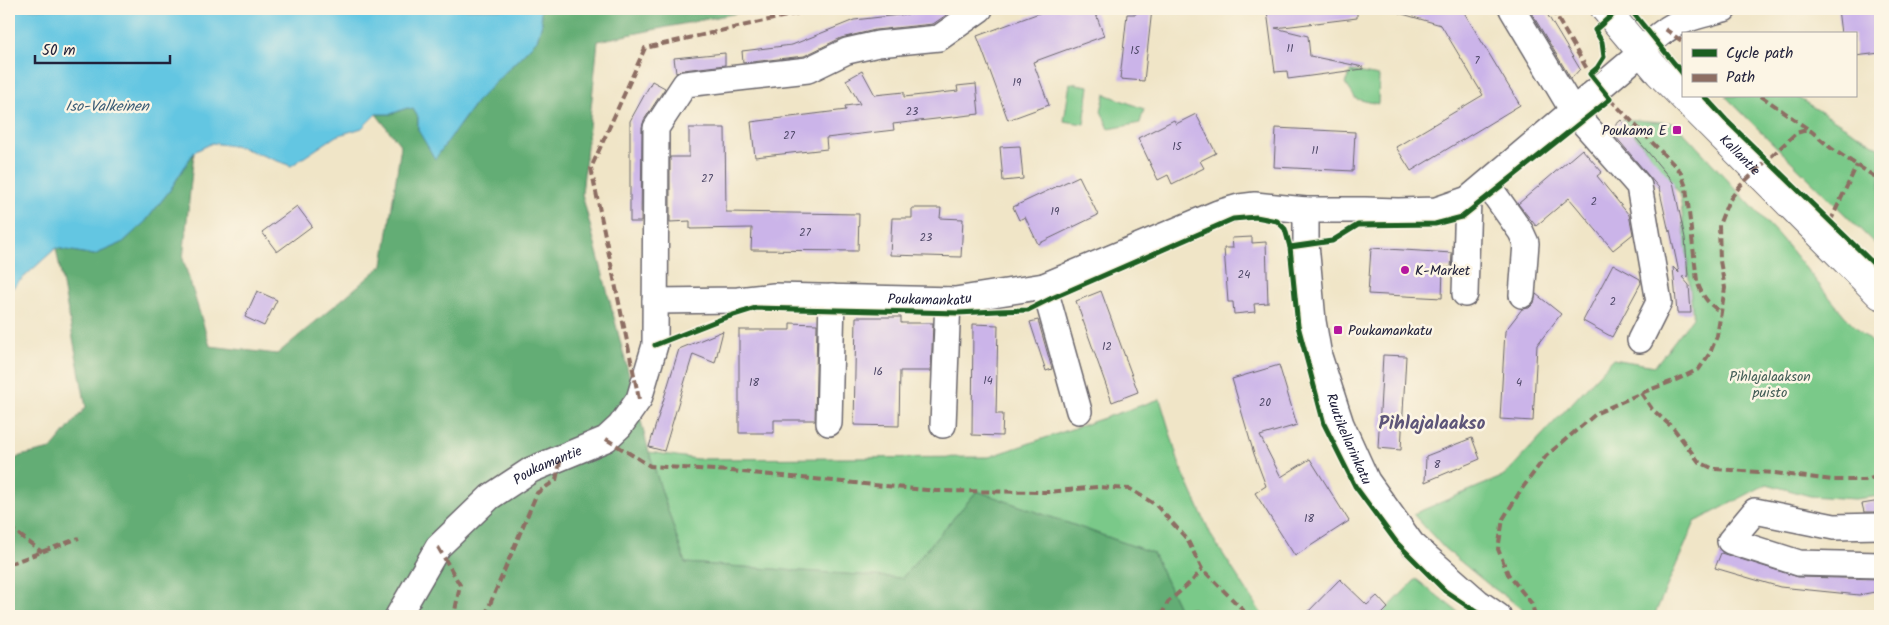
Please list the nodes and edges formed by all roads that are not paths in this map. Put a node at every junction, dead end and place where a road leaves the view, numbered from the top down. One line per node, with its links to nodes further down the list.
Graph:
1 (980, 9): 17 (street, Poukamantie)
2 (1512, 9): 8 (street)
3 (1605, 9): 5 (main road, Kallantie)
4 (1724, 9): 5 (street, Poukamankatu)
5 (1642, 52): 6 (main road, Kallantie); 8 (street, Poukamankatu)
6 (1682, 96)
7 (1684, 98): 14 (main road, Kallantie)
8 (1573, 111): 9 (street, Poukamankatu); 18 (street)
9 (1478, 191): 10 (street, Poukamankatu); 12 (street); 13 (street)
10 (1306, 210): 11 (street, Poukamankatu); 25 (street, Ruutikellarinkatu)
11 (1044, 286): 16 (street, Poukamankatu); 19 (street)
12 (1465, 294)
13 (1522, 295)
14 (1880, 295)
15 (832, 297): 16 (street, Poukamankatu); 17 (street, Poukamankatu); 20 (street)
16 (948, 300): 21 (street)
17 (655, 301): 24 (street, Poukamantie)
18 (1640, 340)
19 (1080, 411)
20 (829, 424)
21 (943, 425)
22 (1880, 526): 23 (street)
23 (1880, 565)
24 (398, 616)
25 (1498, 616)

